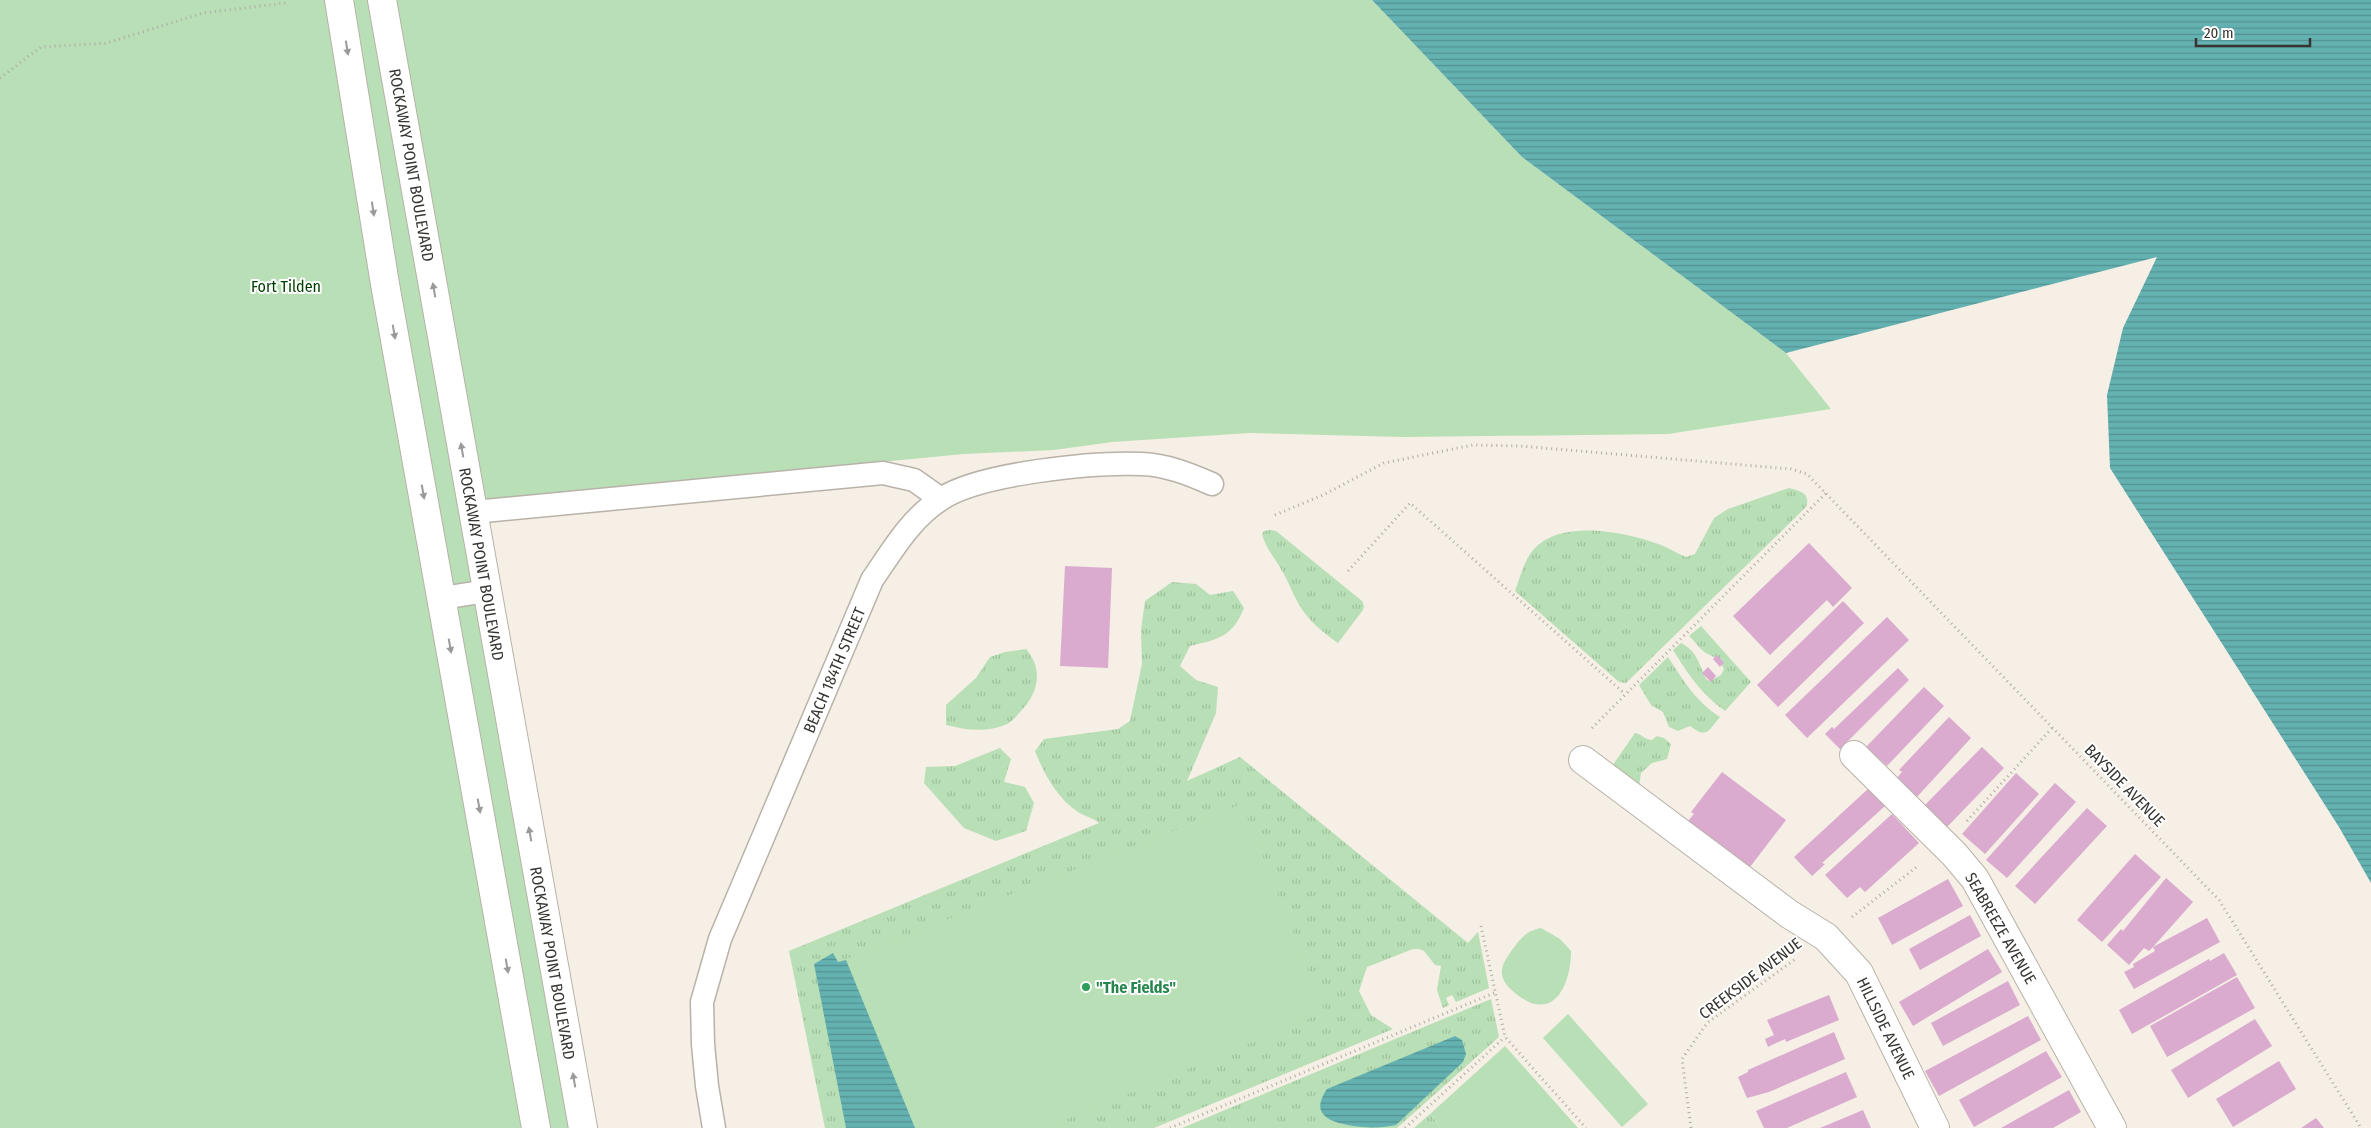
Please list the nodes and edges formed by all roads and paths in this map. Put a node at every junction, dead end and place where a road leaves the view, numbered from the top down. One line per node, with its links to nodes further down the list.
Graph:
1 (340, 0): 12 (street, one-way to 12)
2 (382, 0): 8 (street, ROCKAWAY POINT BOULEVARD, one-way to 2)
3 (286, 3): 4 (path)
4 (0, 78)
5 (1212, 484): 7 (lane, BEACH 184TH STREET)
6 (1826, 493): 9 (path, BAYSIDE AVENUE); 13 (path); 30 (path, BAYSIDE AVENUE)
7 (941, 499): 8 (lane); 23 (lane, BEACH 184TH STREET)
8 (474, 512): 11 (street, ROCKAWAY POINT BOULEVARD)
9 (1275, 515)
10 (1348, 571): 13 (path)
11 (487, 592): 12 (lane); 22 (street, ROCKAWAY POINT BOULEVARD, one-way to 11)
12 (442, 598): 21 (street, one-way to 21)
13 (1625, 694): 14 (path)
14 (1609, 710)
15 (1854, 755): 29 (street, SEABREEZE AVENUE)
16 (1583, 760): 18 (street, HILLSIDE AVENUE)
17 (1480, 926): 19 (path)
18 (1826, 937): 27 (path, CREEKSIDE AVENUE); 28 (street, HILLSIDE AVENUE)
19 (1494, 993): 20 (path); 24 (path)
20 (1505, 1037): 25 (path); 26 (path)
21 (536, 1128)
22 (583, 1128)
23 (714, 1128)
24 (1170, 1128)
25 (1405, 1128)
26 (1586, 1128)
27 (1691, 1128)
28 (1935, 1128)
29 (2112, 1128)
30 (2361, 1128)

